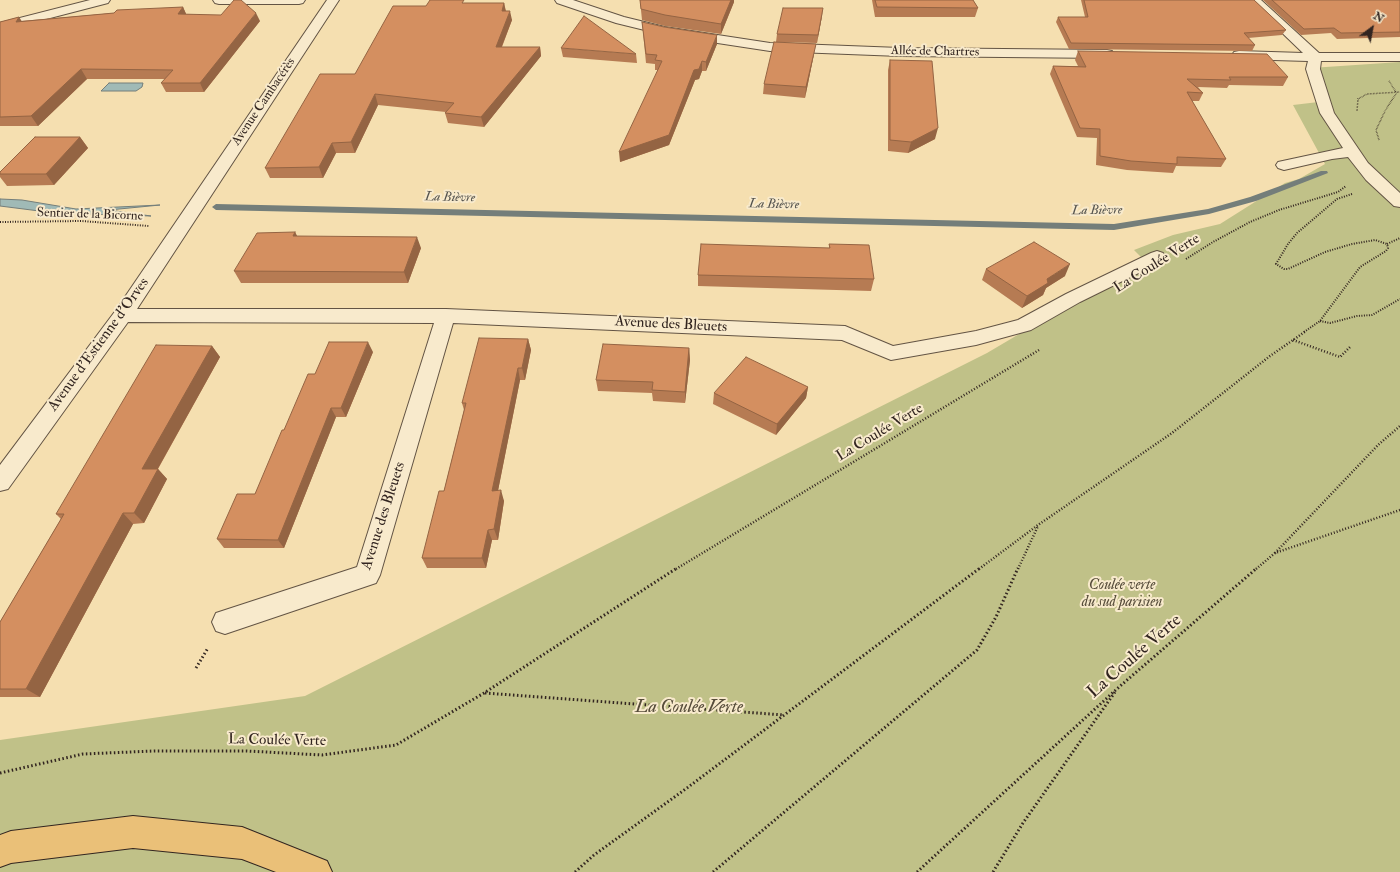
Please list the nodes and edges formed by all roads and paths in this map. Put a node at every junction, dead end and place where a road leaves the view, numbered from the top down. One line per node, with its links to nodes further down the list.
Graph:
1 (104, 0): 7 (street)
2 (219, 0): 3 (street)
3 (299, 0)
4 (333, 0): 19 (street, Avenue Cambacérès)
5 (561, 0): 8 (street, Allée de Chartres)
6 (1254, 0): 10 (street)
7 (0, 27)
8 (1119, 54)
9 (1225, 55): 10 (street)
10 (1315, 57): 11 (street); 16 (street)
11 (1400, 57)
12 (1396, 92): 13 (path); 14 (path); 15 (path)
13 (1400, 92)
14 (1353, 114)
15 (1379, 142)
16 (1352, 152): 17 (street); 18 (street)
17 (1284, 165)
18 (1400, 202)
19 (196, 205): 21 (street, Avenue d'Estienne d'Orves)
20 (0, 222): 21 (path, Sentier de la Bicorne)
21 (179, 230): 27 (street, Avenue d'Estienne d'Orves)
22 (1400, 238): 23 (path)
23 (1387, 244): 25 (path, La Coulée Verte); 29 (path)
24 (1157, 257): 28 (street, Avenue des Bleuets)
25 (1180, 262)
26 (1400, 299): 29 (path)
27 (122, 316): 28 (street, Avenue des Bleuets); 34 (street, Avenue d'Estienne d'Orves)
28 (446, 316): 38 (street, Avenue des Bleuets)
29 (1320, 320): 30 (path)
30 (1293, 340): 31 (path); 36 (path)
31 (1351, 346)
32 (1040, 349): 40 (path, La Coulée Verte)
33 (1400, 426): 37 (path)
34 (0, 482)
35 (1400, 510): 37 (path, La Coulée Verte)
36 (1038, 525): 41 (path); 46 (path)
37 (1275, 553): 39 (path, La Coulée Verte)
38 (225, 622)
39 (1119, 687): 47 (path, La Coulée Verte); 48 (path)
40 (484, 693): 41 (path); 42 (path, La Coulée Verte)
41 (784, 715): 45 (path)
42 (0, 773)
43 (0, 851): 44 (main road)
44 (316, 872)
45 (575, 872)
46 (713, 872)
47 (917, 872)
48 (993, 872)

